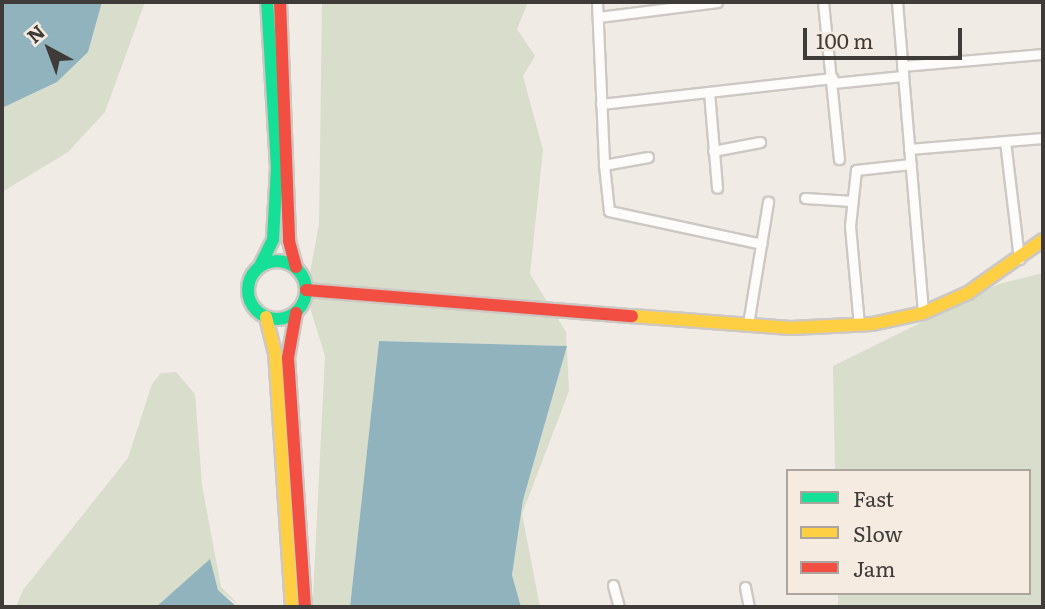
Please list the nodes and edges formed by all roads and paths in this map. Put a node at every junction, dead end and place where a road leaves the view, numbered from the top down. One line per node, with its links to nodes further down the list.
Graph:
1 (267, 2): 29 (main road)
2 (280, 2): 30 (main road)
3 (597, 2): 7 (street)
4 (717, 2): 7 (street)
5 (823, 2): 10 (street)
6 (897, 2): 9 (street)
7 (599, 17): 12 (street)
8 (1043, 54): 9 (street)
9 (903, 71): 10 (street); 16 (street)
10 (833, 80): 11 (street); 19 (street)
11 (709, 92): 12 (street); 17 (street)
12 (601, 104): 21 (street)
13 (1043, 138): 14 (street)
14 (1005, 141): 16 (street); 28 (street)
15 (760, 142): 17 (street)
16 (909, 149): 20 (street)
17 (713, 151): 22 (street)
18 (648, 157): 21 (street)
19 (839, 159)
20 (911, 164): 24 (street); 33 (street)
21 (604, 165): 27 (street)
22 (717, 188)
23 (806, 198): 24 (street)
24 (852, 201): 36 (street)
25 (768, 202): 27 (street)
26 (1043, 240): 28 (main road)
27 (761, 244): 35 (street)
28 (1019, 259): 33 (main road)
29 (260, 266): 30 (main road); 34 (main road)
30 (296, 267): 31 (main road)
31 (306, 290): 32 (main road); 35 (main road)
32 (296, 313): 34 (main road); 40 (main road)
33 (923, 313): 36 (main road)
34 (266, 317): 39 (main road)
35 (748, 324): 36 (main road)
36 (859, 325)
37 (613, 585): 41 (street)
38 (745, 587): 42 (street)
39 (292, 607)
40 (305, 607)
41 (619, 607)
42 (749, 607)

